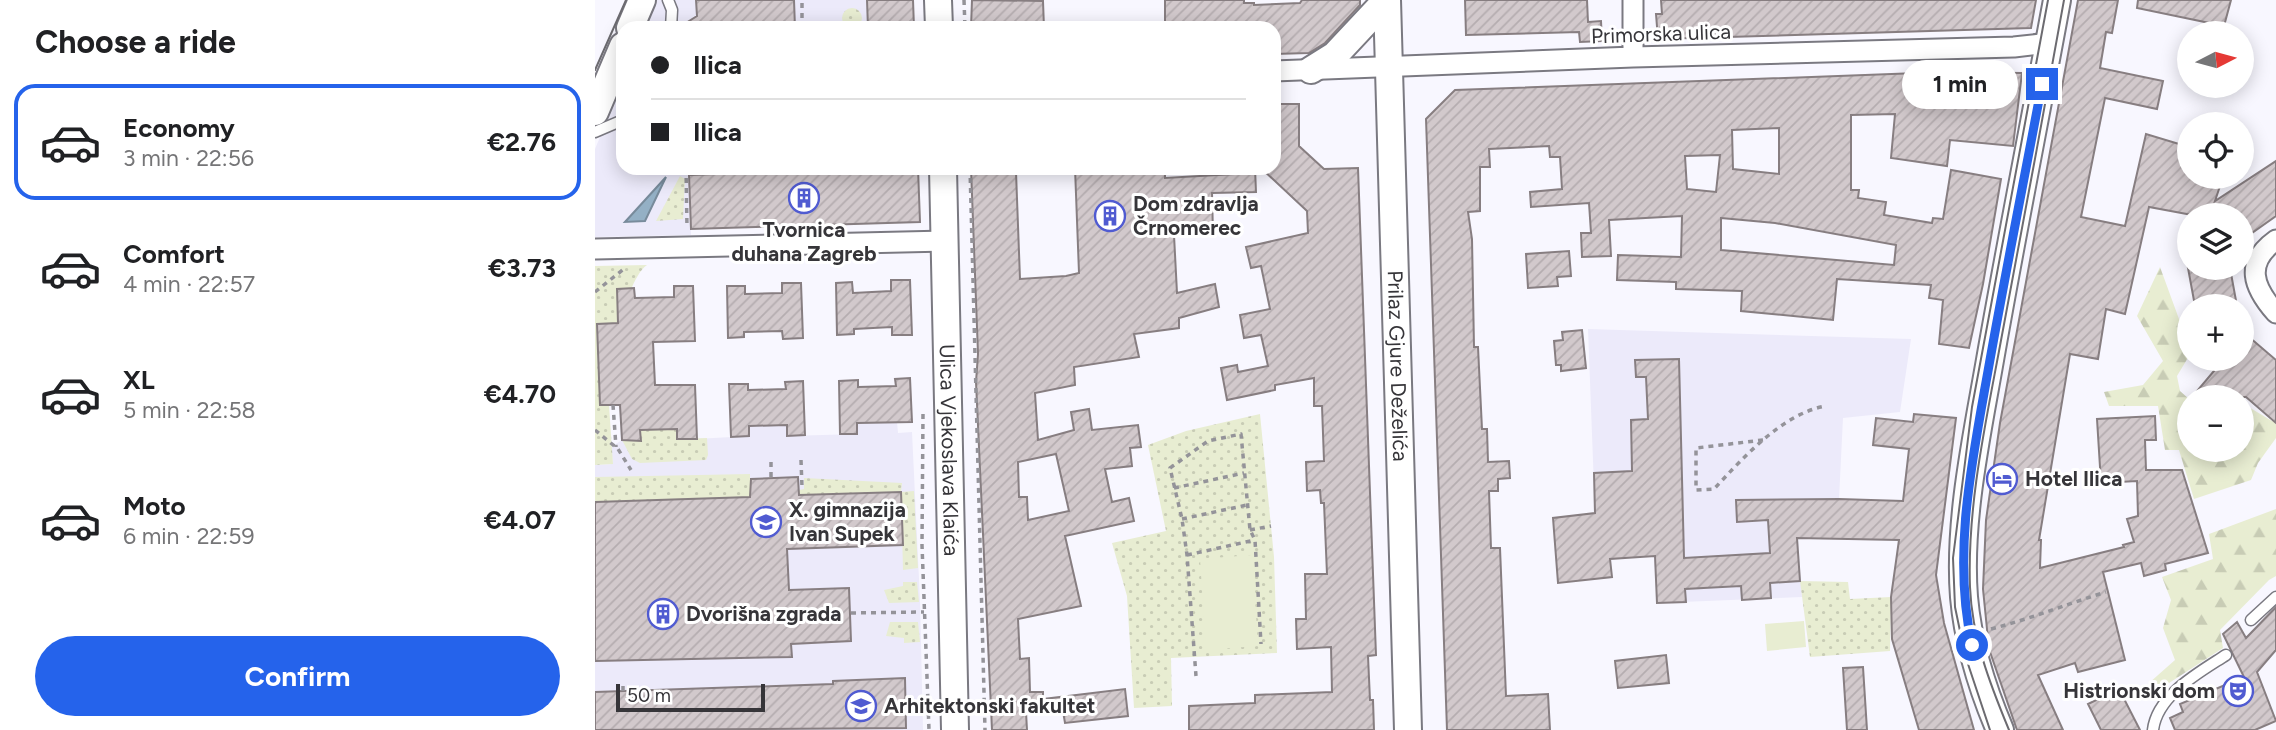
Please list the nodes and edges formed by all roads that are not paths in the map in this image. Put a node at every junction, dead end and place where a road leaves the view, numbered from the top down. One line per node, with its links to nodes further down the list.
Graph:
1 (642, 0): 7 (main road)
2 (668, 0): 8 (lane)
3 (938, 0): 9 (main road)
4 (1385, 0): 13 (main road, Prilaz Gjure Deželića); 14 (main road)
5 (1633, 0): 11 (street)
6 (2057, 0): 10 (main road)
7 (634, 21)
8 (671, 21)
9 (939, 21)
10 (2049, 43): 11 (street, Primorska ulica); 29 (main road)
11 (1633, 57): 13 (street, Primorska ulica)
12 (616, 62): 16 (main road)
13 (1389, 66): 14 (street, Primorska ulica); 28 (main road, Prilaz Gjure Deželića)
14 (1311, 70): 15 (street, Primorska ulica)
15 (1281, 71)
16 (595, 112)
17 (616, 123): 18 (lane)
18 (595, 132)
19 (943, 175): 21 (main road, Ulica Vjekoslava Klaića)
20 (2276, 240): 23 (street)
21 (946, 241): 22 (street); 27 (main road, Ulica Vjekoslava Klaića)
22 (595, 249)
23 (2276, 313)
24 (2276, 597): 25 (lane)
25 (2251, 620)
26 (2226, 655): 30 (lane)
27 (955, 730)
28 (1408, 730)
29 (2000, 730)
30 (2154, 730)

